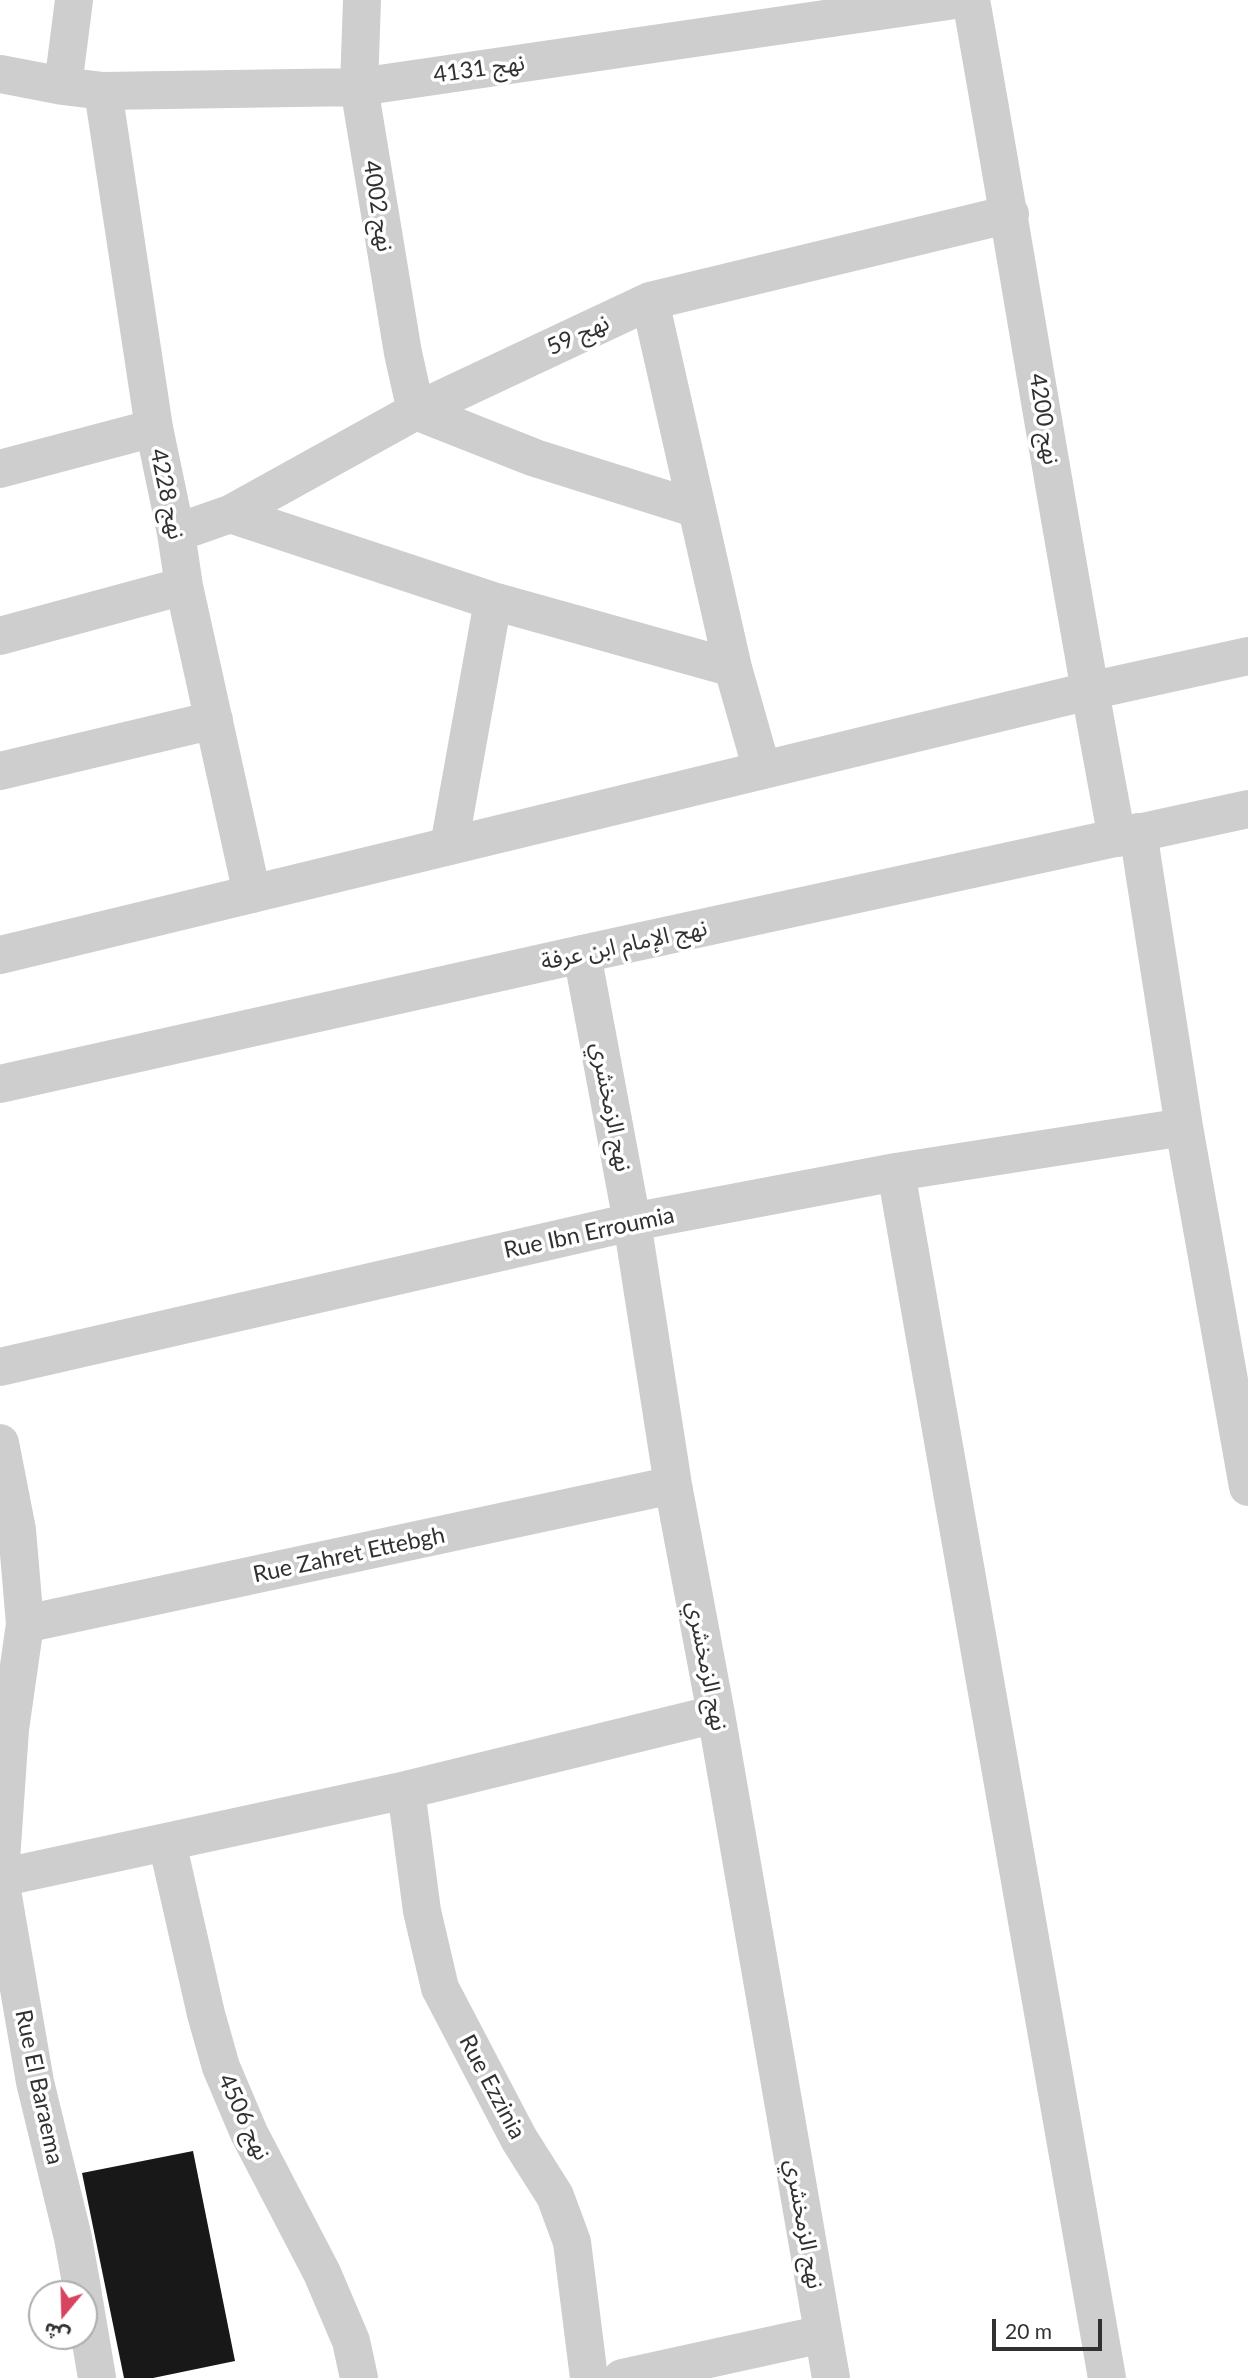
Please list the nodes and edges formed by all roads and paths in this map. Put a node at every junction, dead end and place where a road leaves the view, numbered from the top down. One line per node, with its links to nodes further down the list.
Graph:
1 (74, 0): 6 (street)
2 (362, 0): 7 (street, نهج 4002)
3 (955, 0): 7 (street, نهج 4131)
4 (971, 0): 9 (street, نهج 4200)
5 (0, 74): 6 (street, نهج 4131)
6 (63, 86): 8 (street, نهج 4131)
7 (359, 87): 8 (street, نهج 4131); 11 (street, نهج 4002)
8 (103, 91): 12 (street, نهج 4228)
9 (1010, 214): 10 (street, نهج 59); 22 (street, نهج 4200)
10 (650, 301): 11 (street, نهج 59); 14 (street)
11 (416, 411): 14 (street); 15 (street, نهج 59)
12 (154, 428): 13 (street); 16 (street, نهج 4228)
13 (0, 468)
14 (697, 509): 21 (street)
15 (230, 514): 16 (street, نهج 59); 18 (street)
16 (176, 533): 17 (street, نهج 4228)
17 (184, 586): 19 (street); 23 (street, نهج 4228)
18 (493, 601): 21 (street); 28 (street)
19 (0, 636)
20 (1248, 656): 22 (street)
21 (733, 668): 24 (street)
22 (1089, 691): 24 (street); 27 (street, نهج 4200)
23 (214, 720): 25 (street); 29 (street, نهج 4228)
24 (762, 770): 28 (street)
25 (0, 771)
26 (1248, 810): 27 (street, نهج الإمام ابن عرفة)
27 (1127, 835): 30 (street, نهج الإمام ابن عرفة); 33 (street, نهج 4200)
28 (449, 846): 29 (street)
29 (252, 894): 31 (street)
30 (582, 954): 32 (street, نهج الإمام ابن عرفة); 35 (street, نهج الزمخشري)
31 (0, 955)
32 (0, 1084)
33 (1184, 1127): 34 (street, Rue Ibn Erroumia); 39 (street, نهج 4200)
34 (896, 1172): 35 (street, Rue Ibn Erroumia); 53 (street)
35 (632, 1222): 36 (street, Rue Ibn Erroumia); 38 (street, نهج الزمخشري)
36 (0, 1367)
37 (0, 1443): 40 (street, Rue El Baraema)
38 (673, 1485): 40 (street, Rue Zahret Ettebgh); 41 (street, نهج الزمخشري)
39 (1248, 1487)
40 (25, 1624): 44 (street, Rue El Baraema)
41 (716, 1714): 42 (street); 46 (street, نهج الزمخشري)
42 (406, 1790): 43 (street); 50 (street, Rue Ezzinia)
43 (167, 1842): 44 (street); 49 (street, نهج 4506)
44 (0, 1877): 45 (street, Rue El Baraema)
45 (80, 2280)
46 (823, 2333): 51 (street); 52 (street, نهج الزمخشري)
47 (92, 2350): 48 (street)
48 (97, 2378)
49 (359, 2378)
50 (589, 2378)
51 (622, 2378)
52 (831, 2378)
53 (1107, 2378)

